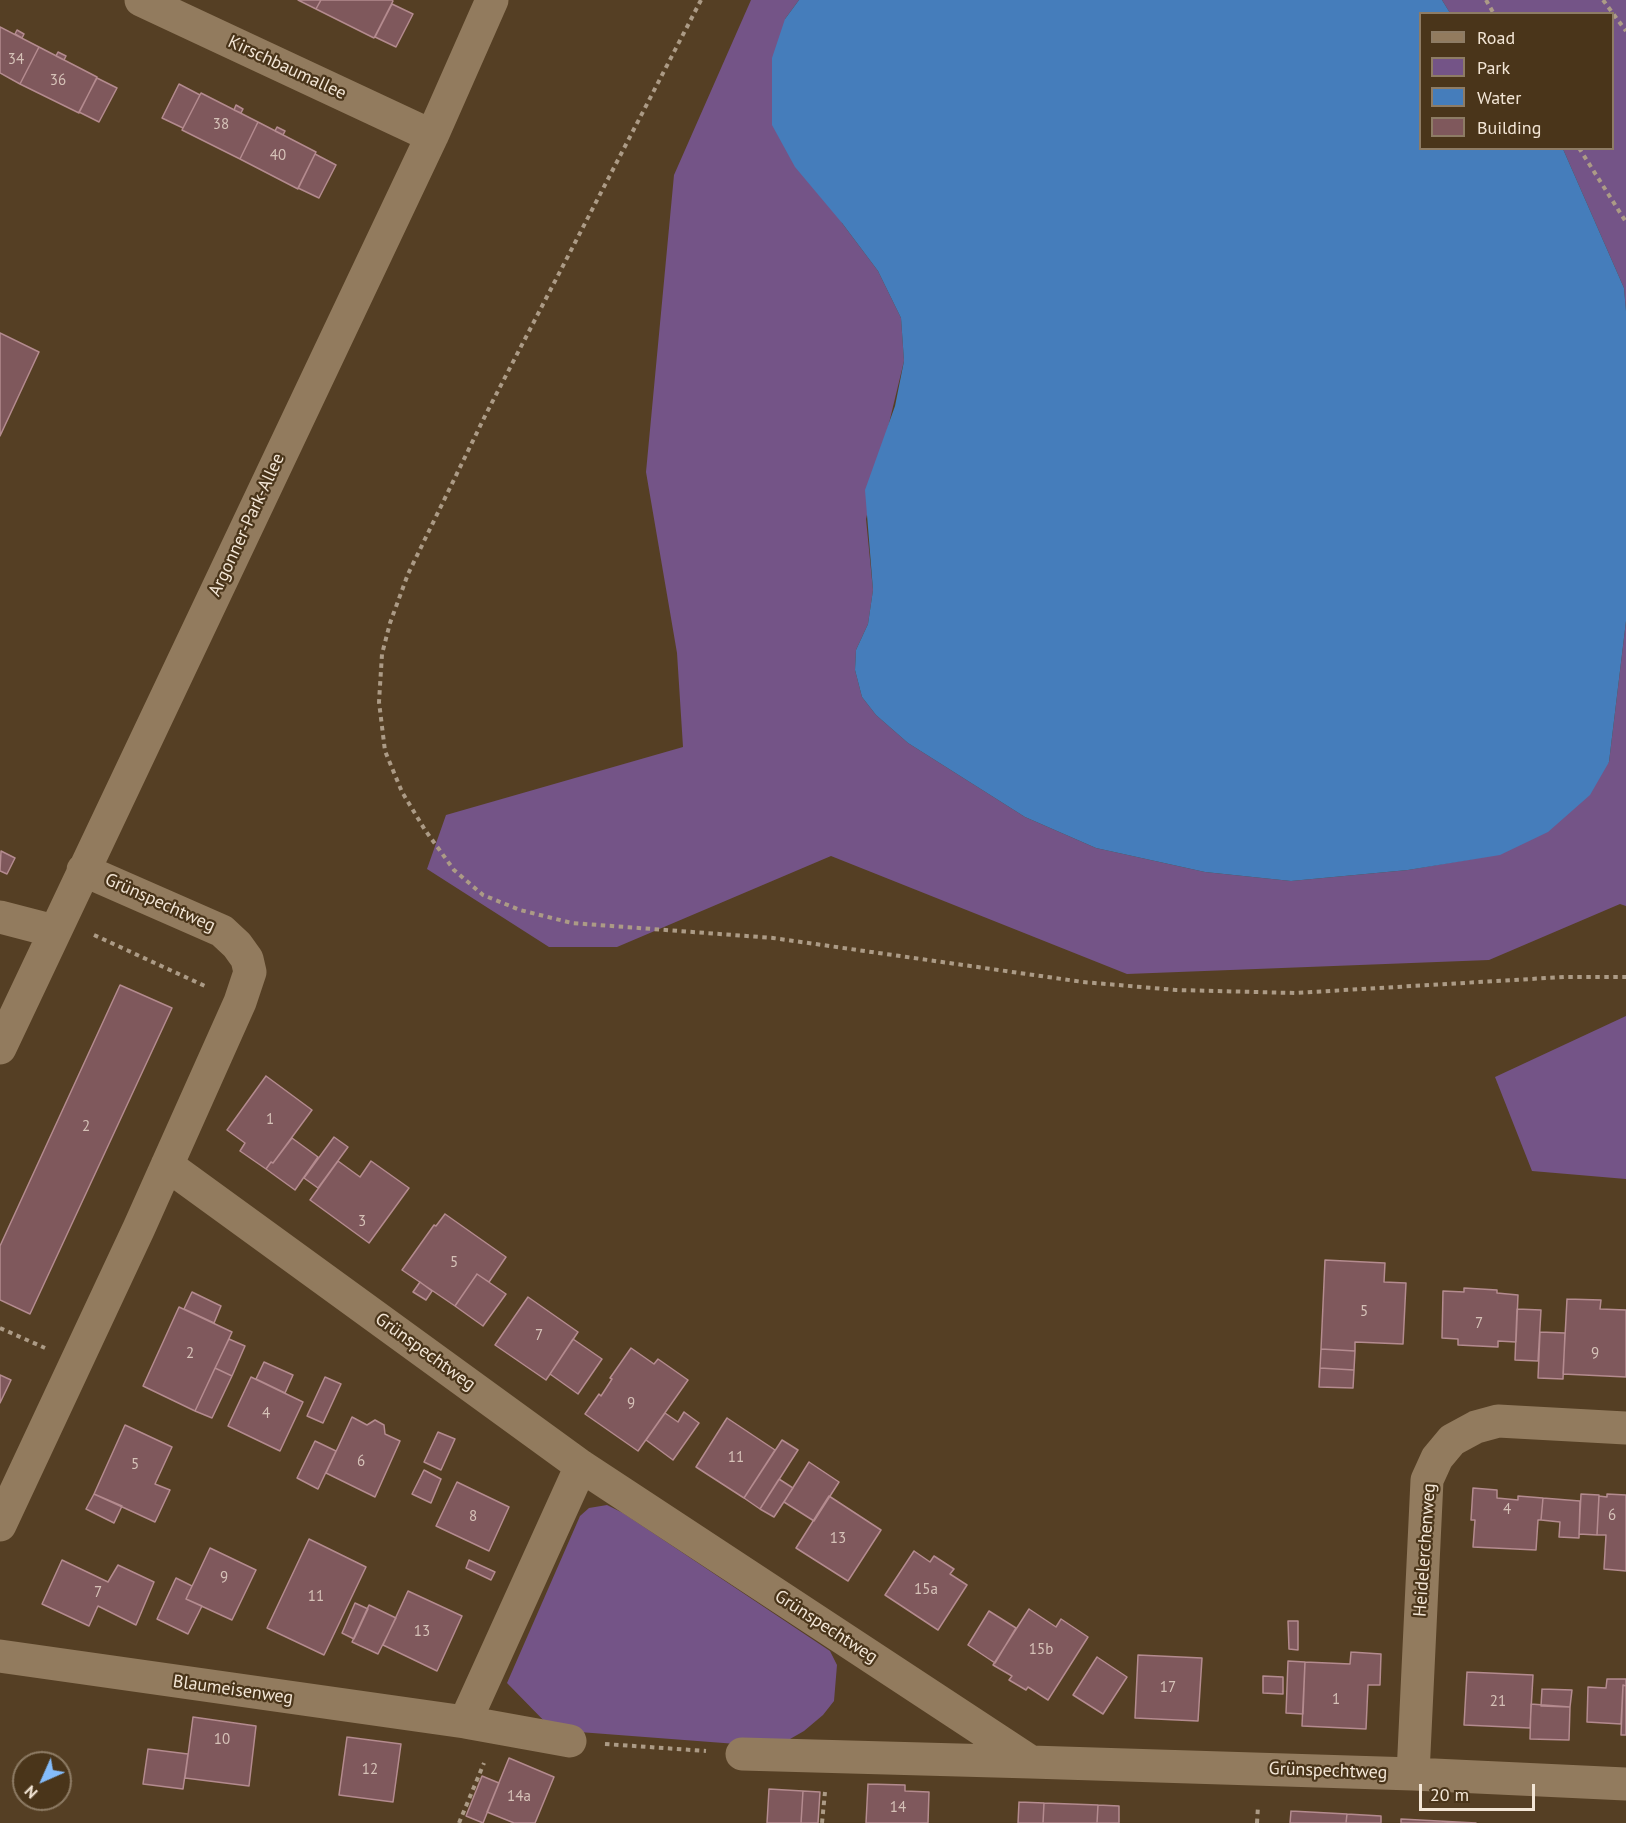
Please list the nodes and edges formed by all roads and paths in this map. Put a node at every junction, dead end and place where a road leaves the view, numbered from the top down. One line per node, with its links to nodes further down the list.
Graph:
1 (141, 0): 6 (street, Kirschbaumallee)
2 (492, 0): 6 (street, Argonner-Park-Allee)
3 (701, 0): 12 (path)
4 (1614, 14): 5 (path)
5 (1626, 31)
6 (432, 136): 9 (street, Argonner-Park-Allee)
7 (1580, 150): 8 (path)
8 (1626, 222)
9 (83, 870): 11 (street, Argonner-Park-Allee); 13 (street, Grünspechtweg)
10 (0, 917): 11 (street)
11 (57, 925): 13 (path); 14 (street, Argonner-Park-Allee)
12 (1626, 977)
13 (240, 1002): 15 (street, Grünspechtweg)
14 (0, 1048)
15 (167, 1165): 17 (street); 19 (street, Grünspechtweg)
16 (0, 1328): 17 (path)
17 (75, 1362): 20 (street)
18 (1626, 1428): 27 (street, Heidelerchenweg)
19 (581, 1466): 22 (street); 26 (street, Grünspechtweg)
20 (0, 1525)
21 (0, 1656): 22 (street, Blaumeisenweg)
22 (465, 1722): 23 (street, Blaumeisenweg)
23 (498, 1728): 24 (street, Blaumeisenweg); 29 (path)
24 (570, 1741): 25 (path)
25 (742, 1754): 26 (street, Grünspechtweg)
26 (1031, 1762): 27 (street, Grünspechtweg)
27 (1413, 1774): 28 (street, Grünspechtweg)
28 (1626, 1784)
29 (459, 1823)

